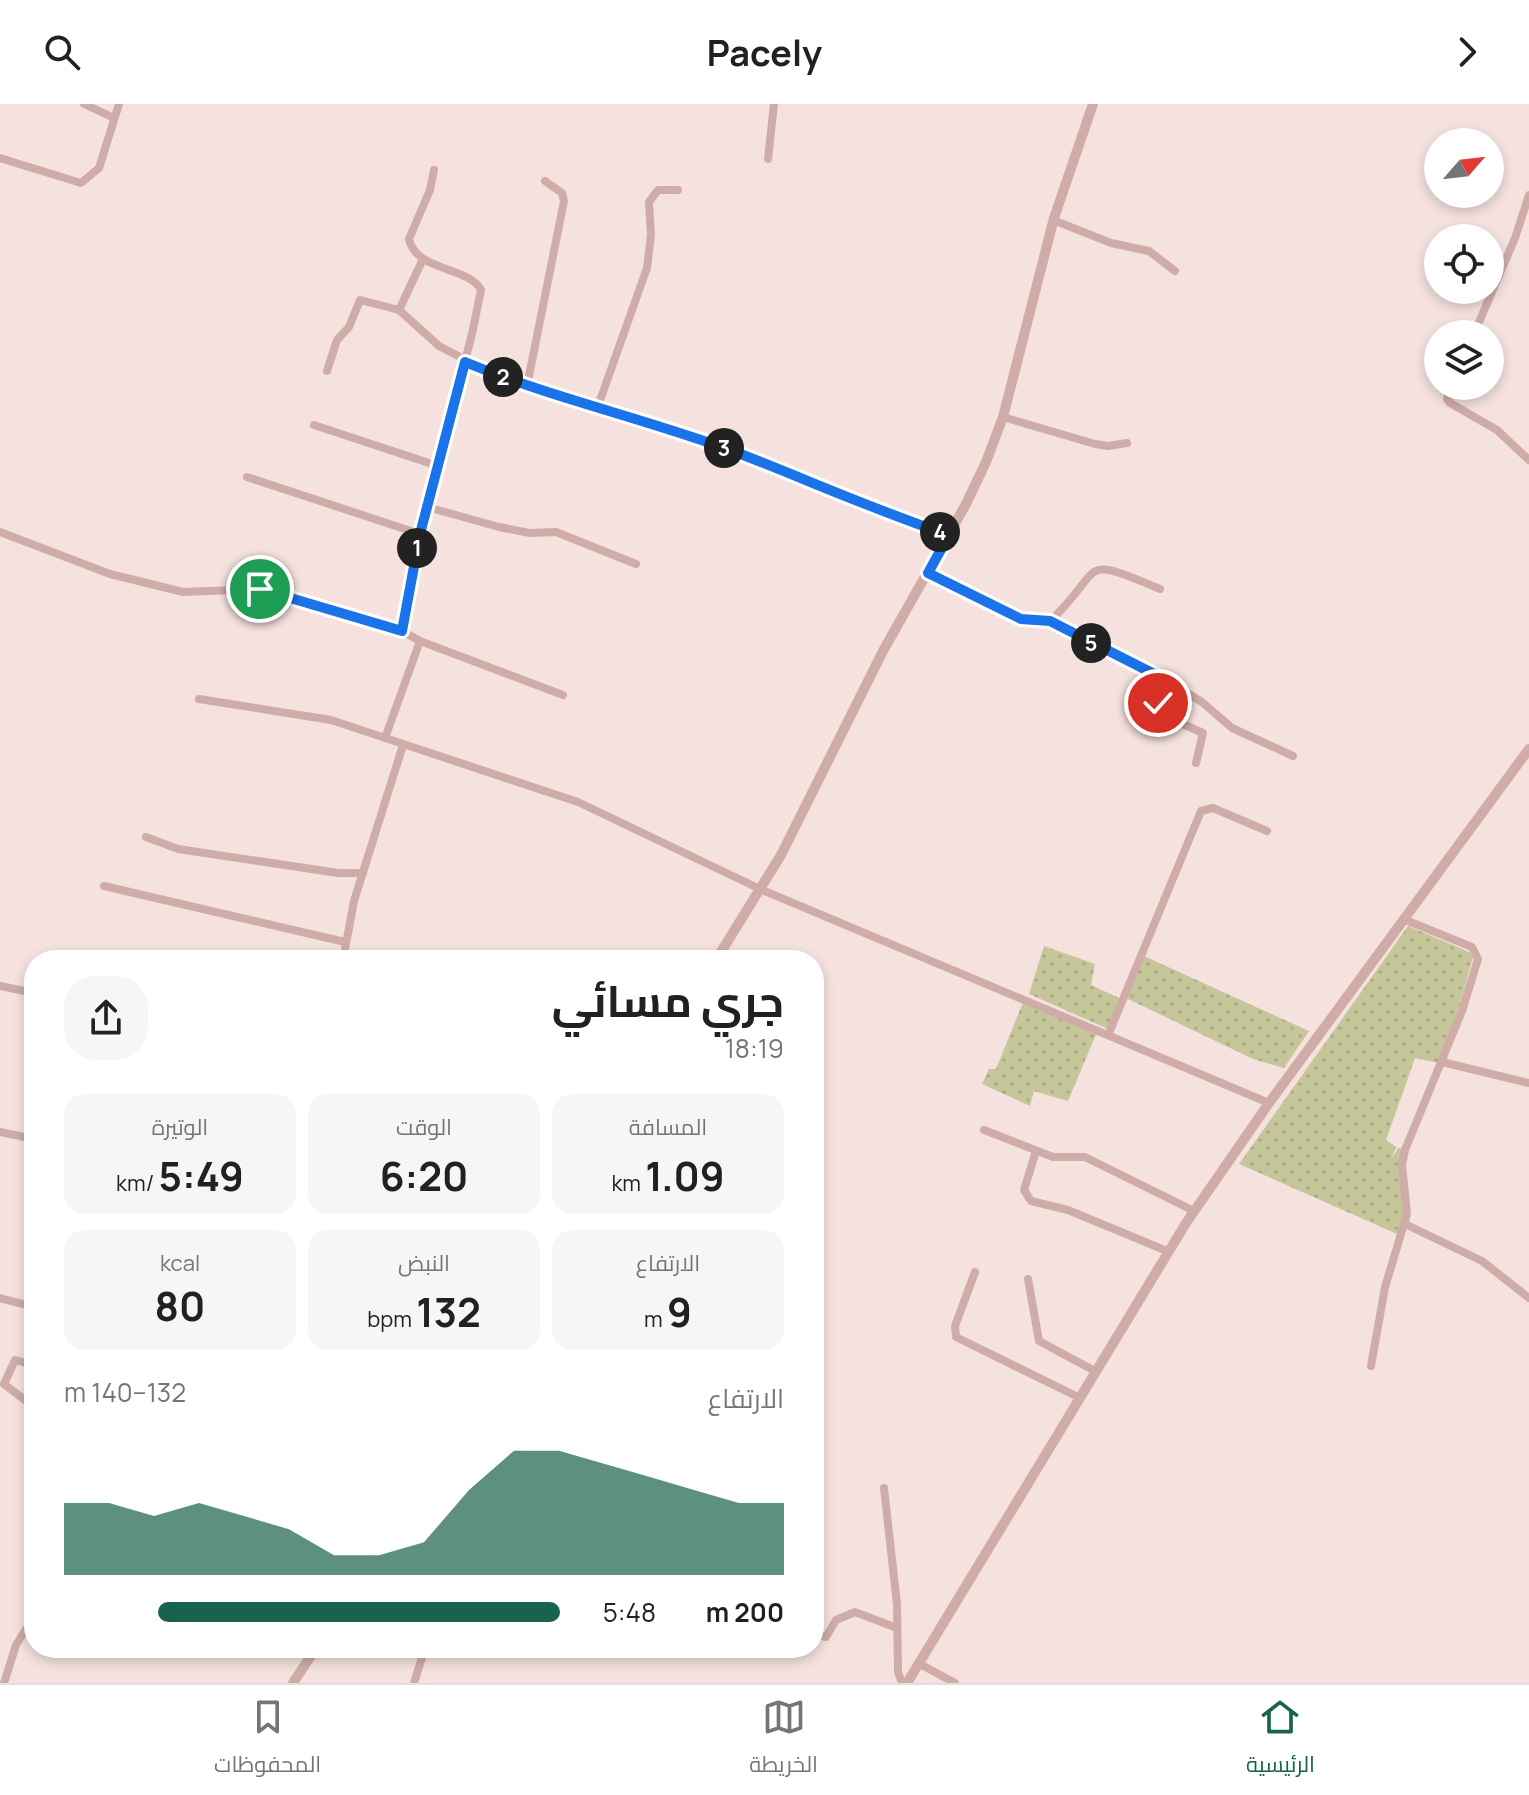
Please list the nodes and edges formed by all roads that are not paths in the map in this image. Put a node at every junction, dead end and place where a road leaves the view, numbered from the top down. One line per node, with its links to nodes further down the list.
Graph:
1 (84, 104): 5 (street)
2 (119, 104): 5 (street)
3 (774, 104): 7 (street)
4 (1093, 104): 12 (street)
5 (114, 118): 6 (street)
6 (0, 158)
7 (768, 159)
8 (434, 170): 13 (street)
9 (545, 181): 19 (street)
10 (678, 190): 21 (street)
11 (1529, 195): 16 (street)
12 (1053, 220): 14 (street); 22 (street)
13 (423, 259): 15 (street); 17 (street)
14 (1175, 271)
15 (399, 310): 17 (street); 18 (street)
16 (1480, 320)
17 (465, 362): 19 (street); 26 (street)
18 (327, 371)
19 (527, 386): 21 (street)
20 (1448, 400): 25 (street)
21 (598, 406): 31 (street)
22 (1003, 417): 24 (street); 31 (street)
23 (314, 425): 26 (street)
24 (1127, 443)
25 (1529, 460)
26 (438, 466): 28 (street)
27 (247, 477): 30 (street)
28 (427, 507): 30 (street); 32 (street)
29 (0, 532): 36 (street)
30 (420, 534): 36 (street)
31 (949, 535): 33 (street)
32 (636, 564)
33 (928, 573): 35 (street); 50 (street)
34 (1160, 589): 35 (street)
35 (1050, 621): 38 (street)
36 (402, 631): 37 (street)
37 (420, 641): 39 (street); 41 (street)
38 (1164, 679): 44 (street); 45 (street)
39 (563, 695)
40 (199, 699): 41 (street)
41 (385, 738): 42 (street)
42 (403, 745): 48 (street); 50 (street)
43 (1529, 749): 51 (street)
44 (1293, 756)
45 (1196, 763)
46 (1267, 831): 57 (street)
47 (146, 837): 48 (street)
48 (363, 873): 52 (street)
49 (104, 886): 52 (street)
50 (760, 889): 54 (street); 57 (street)
51 (1403, 919): 58 (street); 60 (street)
52 (345, 942): 53 (street)
53 (344, 950)
54 (722, 950)
55 (0, 986): 56 (street)
56 (24, 991)
57 (1109, 1033): 60 (street)
58 (1442, 1062): 59 (street); 66 (street)
59 (1529, 1083)
60 (1269, 1103): 65 (street)
61 (984, 1130): 64 (street)
62 (0, 1132): 63 (street)
63 (24, 1137)
64 (1036, 1151): 65 (street); 67 (street)
65 (1194, 1211): 67 (street)
66 (1405, 1224): 71 (street); 74 (street)
67 (1167, 1251): 75 (street)
68 (975, 1272): 77 (street)
69 (1028, 1279): 75 (street)
70 (0, 1298): 72 (street)
71 (1529, 1298)
72 (24, 1304)
73 (24, 1362): 76 (street)
74 (1371, 1366)
75 (1093, 1370): 77 (street)
76 (3, 1376): 78 (street)
77 (1078, 1397): 85 (street)
78 (24, 1400)
79 (884, 1488): 80 (street)
80 (897, 1628): 82 (street); 89 (street)
81 (24, 1632): 86 (street)
82 (824, 1636)
83 (309, 1658): 87 (street)
84 (422, 1658): 88 (street)
85 (918, 1663): 89 (street); 90 (street)
86 (4, 1683)
87 (293, 1683)
88 (414, 1683)
89 (905, 1683)
90 (955, 1683)

